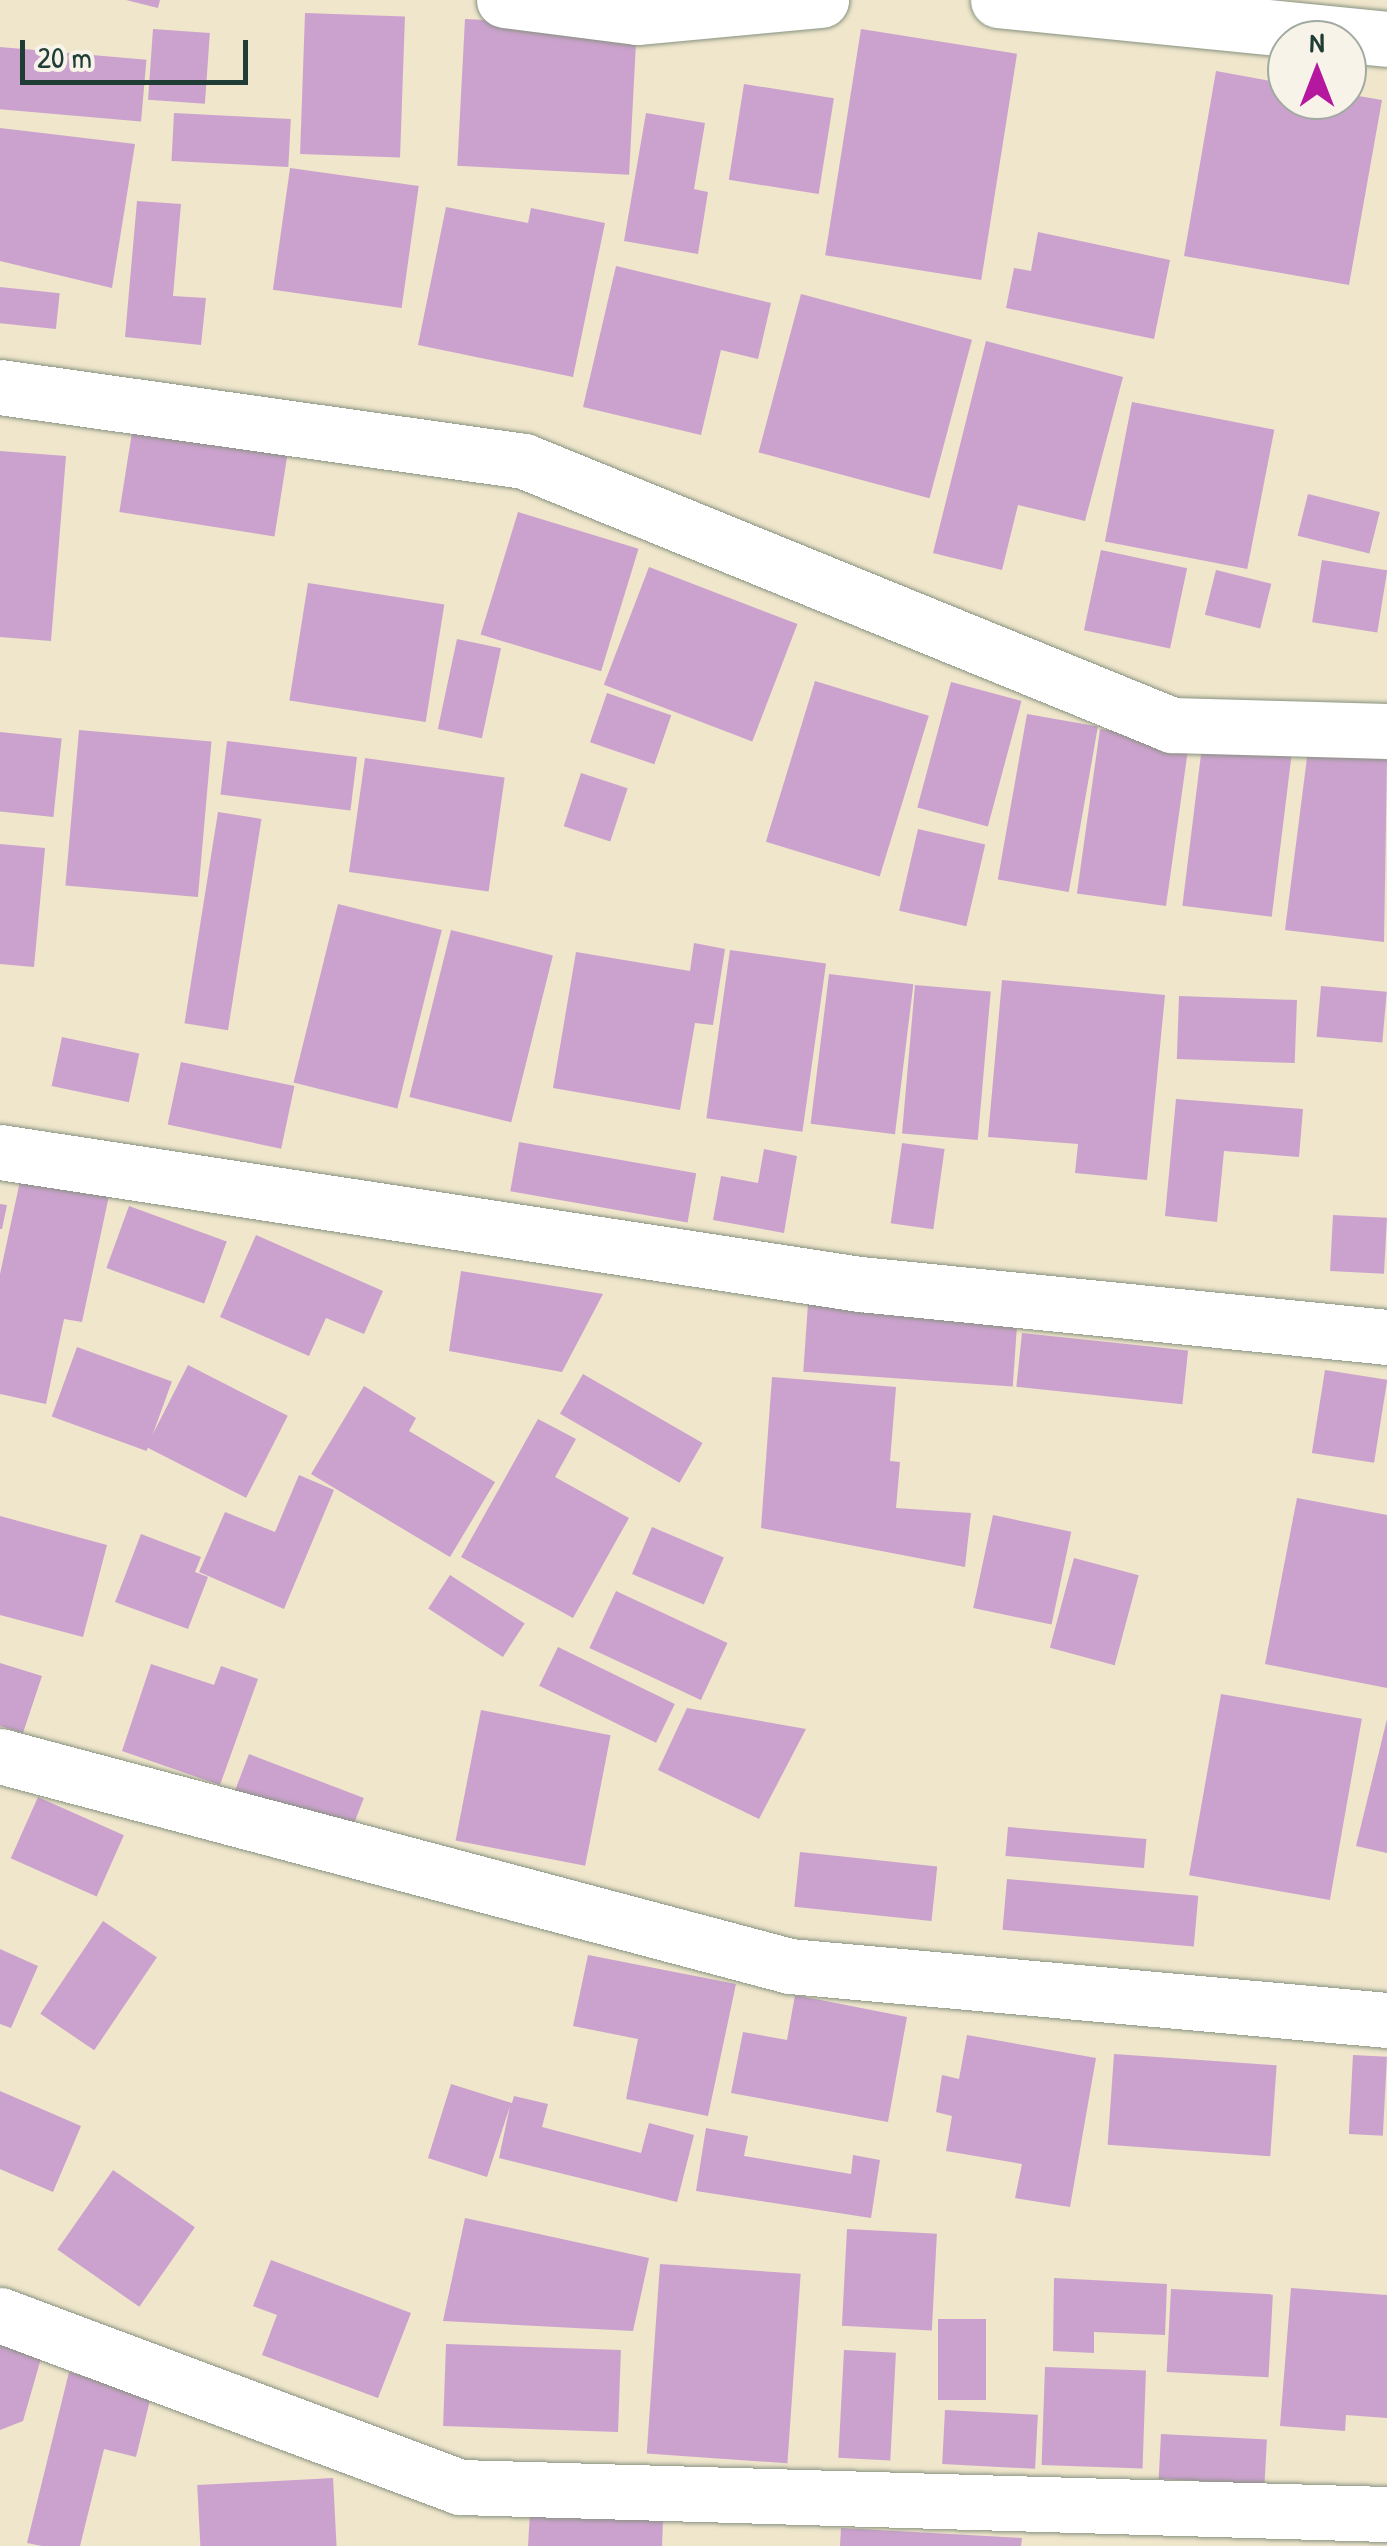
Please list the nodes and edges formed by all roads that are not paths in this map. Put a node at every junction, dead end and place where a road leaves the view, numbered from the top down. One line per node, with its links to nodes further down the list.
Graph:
1 (504, 0): 2 (street)
2 (821, 0)
3 (998, 0): 4 (street)
4 (1387, 39)
5 (0, 387): 6 (street)
6 (1387, 731)
7 (0, 1152): 8 (street)
8 (1387, 1337)
9 (0, 1756): 10 (street)
10 (1387, 2020)
11 (0, 2315): 12 (street)
12 (1387, 2514)

